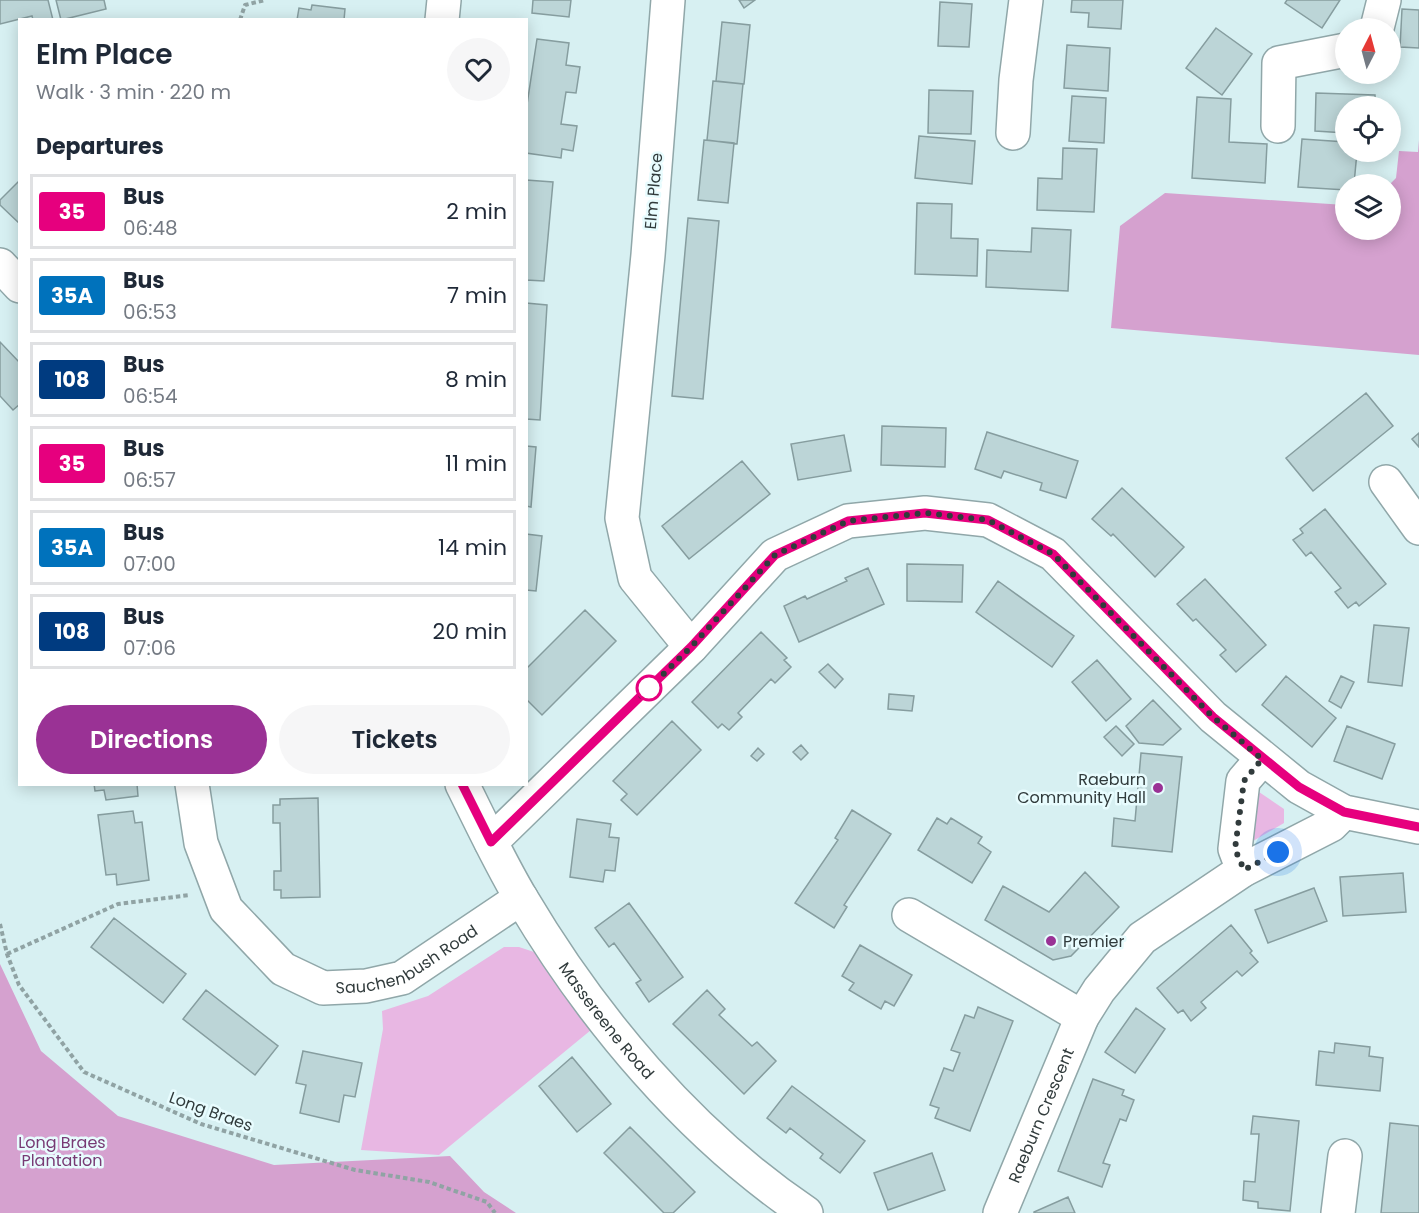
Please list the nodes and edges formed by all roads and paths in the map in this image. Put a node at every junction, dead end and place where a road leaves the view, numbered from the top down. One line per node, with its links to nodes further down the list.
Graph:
1 (266, 0): 6 (path)
2 (444, 0): 7 (street)
3 (668, 0): 16 (street, Elm Place)
4 (1026, 0): 11 (street)
5 (1384, 0): 8 (street)
6 (241, 18)
7 (442, 18)
8 (1380, 18)
9 (1335, 52): 10 (street)
10 (1278, 126)
11 (1013, 133)
12 (0, 265): 13 (street)
13 (18, 284)
14 (1386, 482): 15 (street)
15 (1419, 528)
16 (691, 647): 17 (street); 22 (street)
17 (1262, 759): 20 (street); 23 (street)
18 (192, 786): 24 (street, Sauchenbush Road)
19 (463, 786): 22 (street, Massereene Road)
20 (1344, 812): 21 (street); 23 (street, Raeburn Crescent)
21 (1419, 827)
22 (491, 842): 25 (street, Massereene Road)
23 (1244, 870): 29 (street, Raeburn Crescent)
24 (220, 892): 25 (street, Sauchenbush Road); 28 (path)
25 (521, 898): 32 (street, Massereene Road)
26 (909, 915): 29 (street)
27 (0, 924): 28 (path, Long Braes)
28 (7, 954): 31 (path, Long Braes)
29 (1082, 1017): 33 (street, Raeburn Crescent)
30 (1345, 1156): 34 (street)
31 (495, 1213)
32 (806, 1213)
33 (1000, 1213)
34 (1338, 1213)

